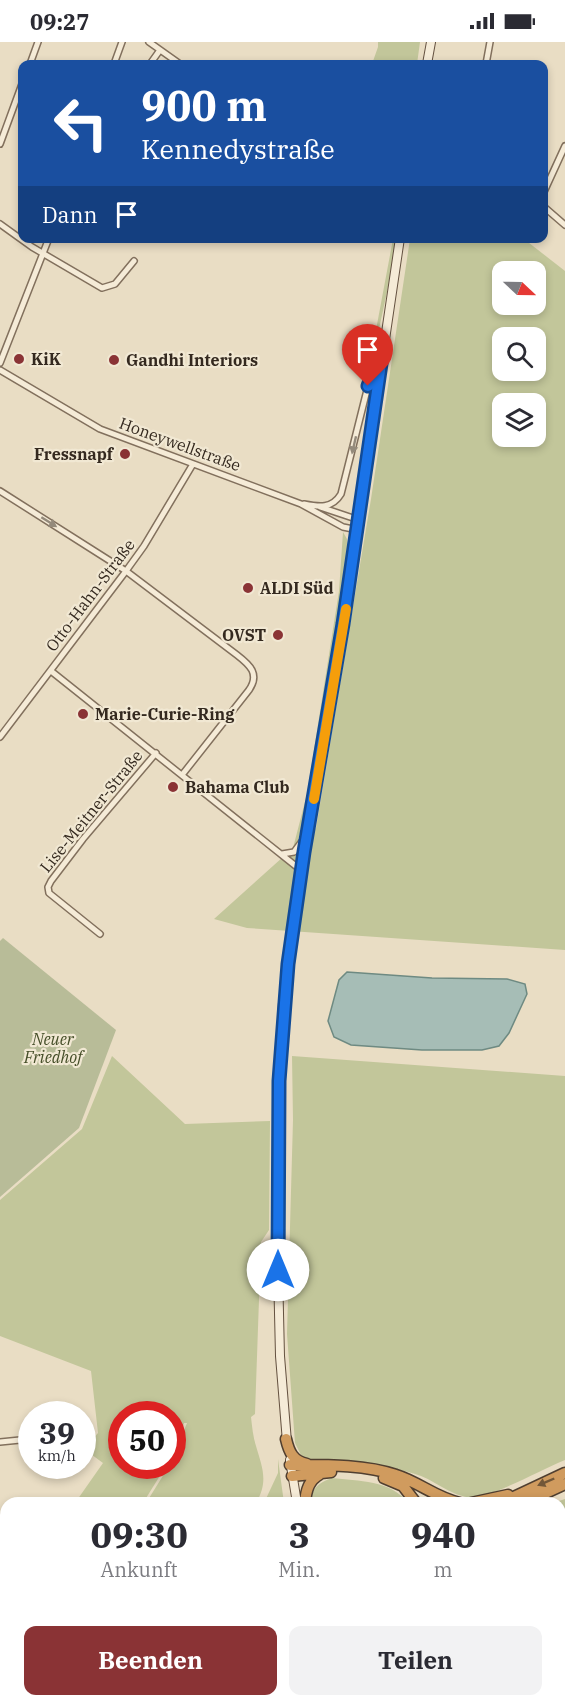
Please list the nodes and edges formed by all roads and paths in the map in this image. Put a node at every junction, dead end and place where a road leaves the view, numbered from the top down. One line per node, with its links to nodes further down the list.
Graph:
1 (38, 42): 7 (street)
2 (122, 42): 8 (street)
3 (149, 42): 6 (street)
4 (431, 42): 11 (main road)
5 (490, 42): 12 (street)
6 (160, 50): 9 (street); 10 (street)
7 (31, 60)
8 (115, 60)
9 (153, 60)
10 (174, 60)
11 (428, 60)
12 (487, 60)
13 (18, 95): 14 (street)
14 (0, 144)
15 (565, 146): 16 (street)
16 (563, 155): 17 (street)
17 (548, 184)
18 (548, 210): 20 (street)
19 (0, 224): 21 (street)
20 (565, 225)
21 (18, 236)
22 (28, 243): 25 (street)
23 (47, 243): 25 (street)
24 (399, 243): 27 (main road)
25 (43, 253): 26 (street); 28 (street)
26 (134, 261)
27 (383, 350): 33 (street, one-way to 33); 34 (main road)
28 (0, 363)
29 (0, 370): 30 (street, Honeywellstraße)
30 (193, 464): 32 (street, Honeywellstraße); 36 (street, Otto-Hahn-Straße)
31 (0, 491): 36 (street, one-way to 36)
32 (301, 504): 33 (street); 35 (street, Honeywellstraße)
33 (316, 506): 34 (street)
34 (359, 520): 35 (main road)
35 (358, 530): 41 (main road)
36 (126, 571): 37 (street, Otto-Hahn-Straße); 40 (street)
37 (51, 671): 38 (street, Otto-Hahn-Straße); 39 (street)
38 (0, 737)
39 (156, 753): 40 (street); 44 (street, Lise-Meitner-Straße)
40 (182, 775): 42 (street)
41 (308, 833): 42 (street); 43 (main road)
42 (282, 854): 43 (street)
43 (302, 870): 45 (main road)
44 (100, 934)
45 (286, 1439): 48 (highway); 49 (main road)
46 (18, 1440): 47 (street)
47 (0, 1442)
48 (321, 1469): 49 (highway); 54 (highway); 55 (highway); 56 (highway)
49 (291, 1471): 53 (main road)
50 (565, 1473): 52 (highway, one-way to 52)
51 (565, 1485): 59 (highway)
52 (526, 1490): 57 (highway); 58 (highway)
53 (296, 1497)
54 (306, 1497)
55 (411, 1497)
56 (440, 1497)
57 (496, 1497)
58 (513, 1497)
59 (538, 1497)

